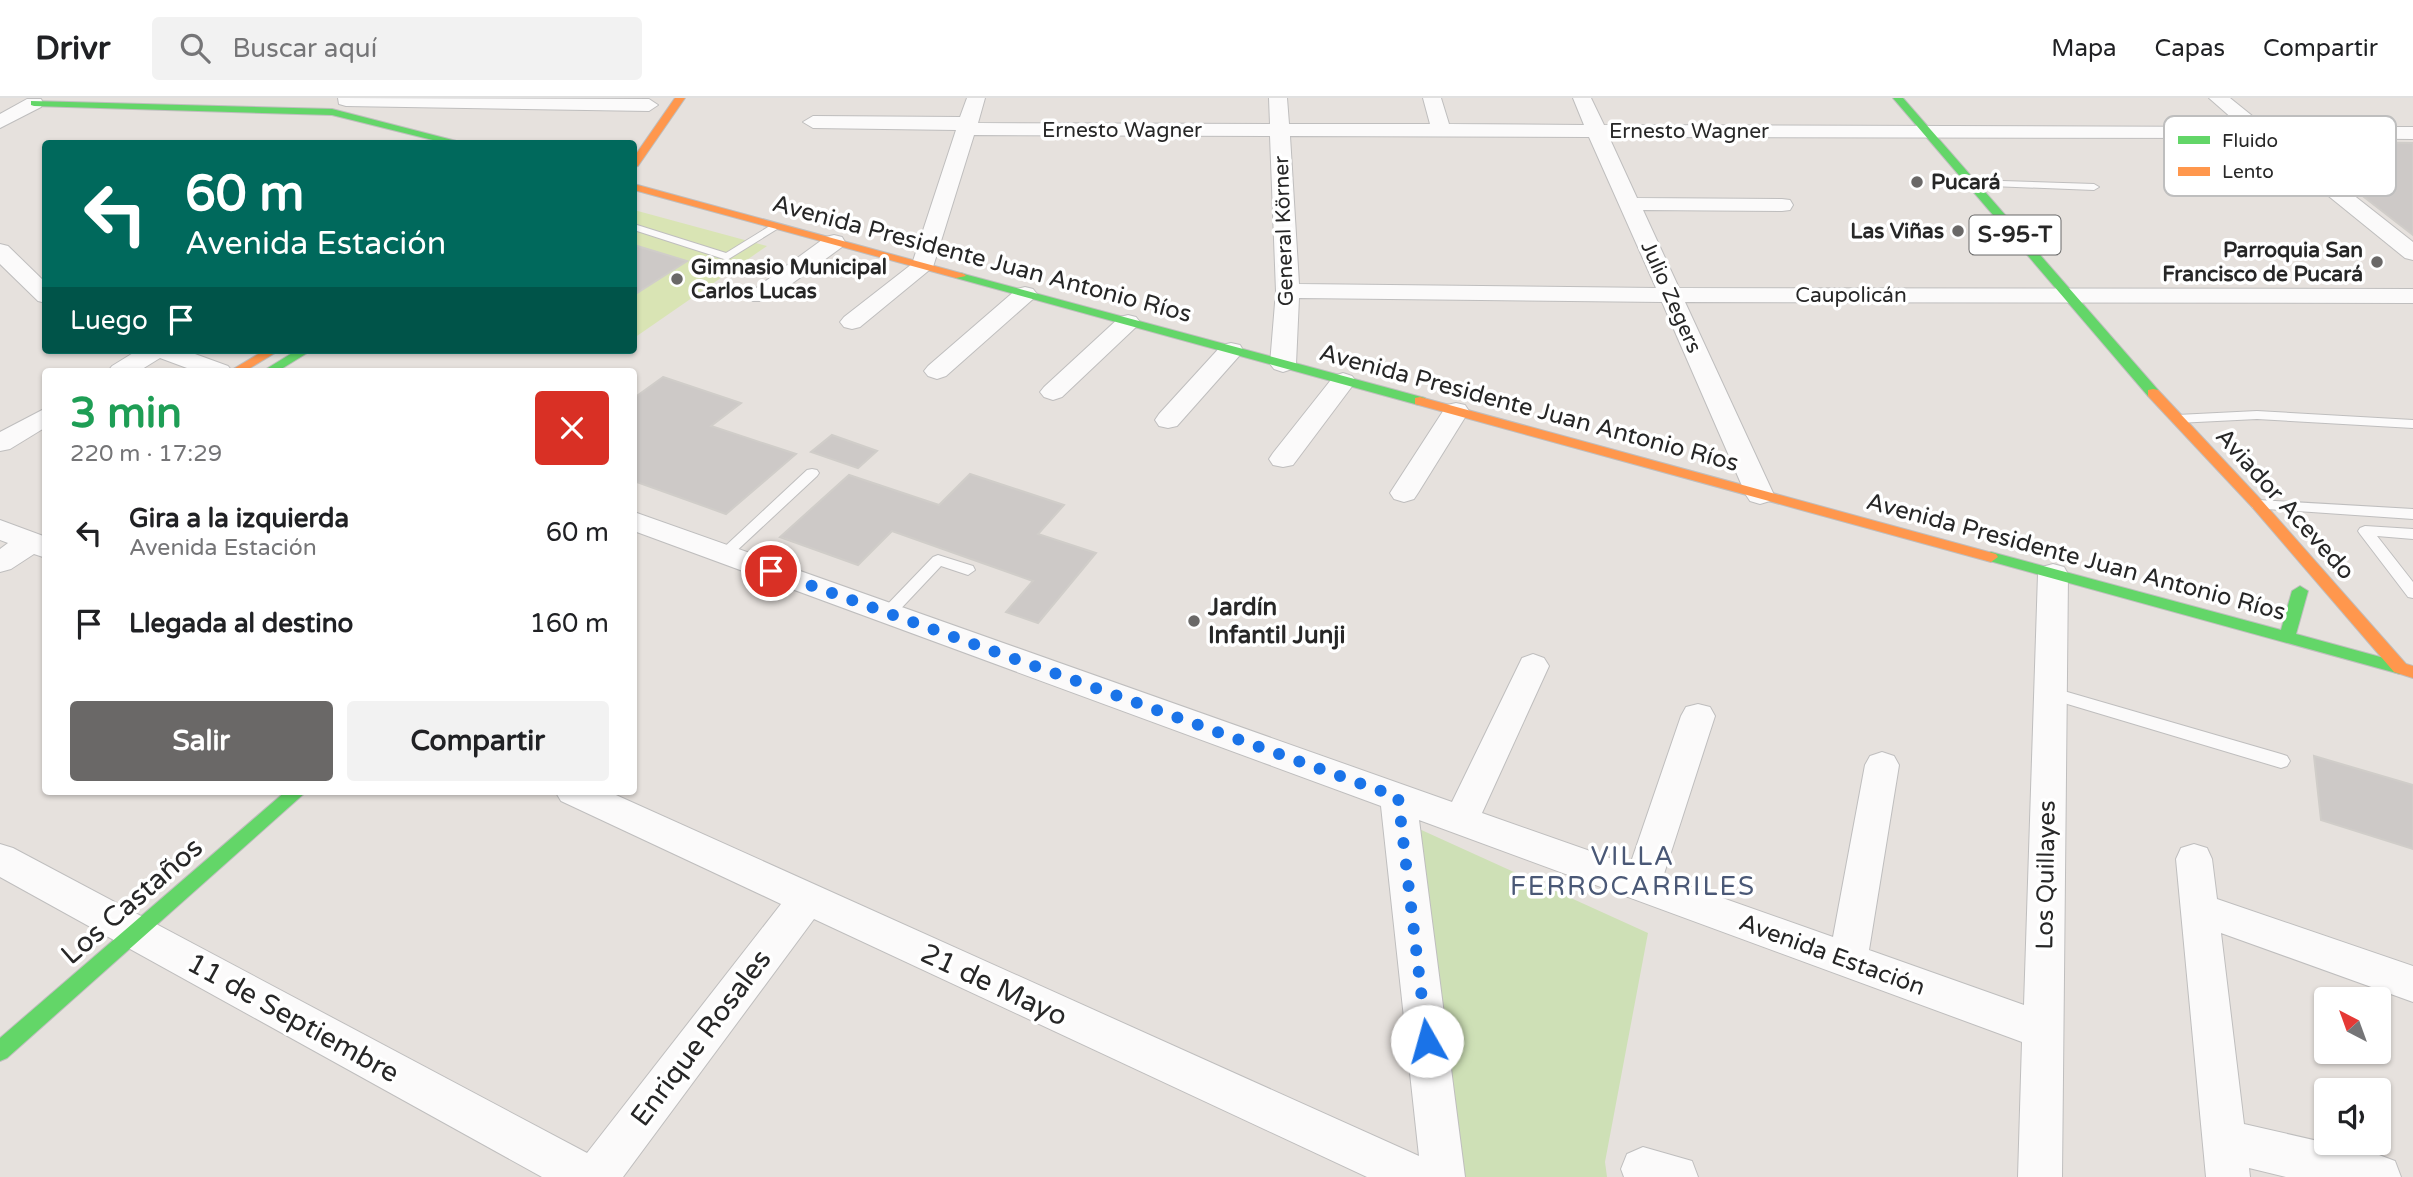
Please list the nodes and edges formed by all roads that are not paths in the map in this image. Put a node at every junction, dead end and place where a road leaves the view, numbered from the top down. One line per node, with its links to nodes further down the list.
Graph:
1 (680, 98): 22 (main road)
2 (976, 98): 15 (street)
3 (1278, 98): 16 (street, General Körner)
4 (1432, 98): 17 (street)
5 (1582, 98): 18 (street, Julio Zegers)
6 (1898, 98): 19 (main road, Aviador Acevedo / S-95-T)
7 (2218, 98): 11 (street)
8 (38, 101): 10 (main road); 12 (street)
9 (652, 102): 10 (street); 14 (main road)
10 (342, 103): 21 (main road)
11 (2241, 116)
12 (0, 122)
13 (813, 122): 15 (street, Ernesto Wagner)
14 (635, 124)
15 (967, 126): 16 (street, Ernesto Wagner); 34 (street)
16 (1280, 130): 17 (street, Ernesto Wagner); 35 (street, General Körner)
17 (1441, 131): 18 (street, Ernesto Wagner)
18 (1597, 131): 19 (street, Ernesto Wagner); 27 (street, Julio Zegers)
19 (1927, 132): 20 (street, Ernesto Wagner); 23 (main road, Aviador Acevedo / S-95-T)
20 (2164, 132)
21 (451, 140)
22 (637, 160)
23 (1970, 183): 24 (lane); 39 (main road, Aviador Acevedo / S-95-T)
24 (2094, 187)
25 (637, 188): 29 (main road, Avenida Presidente Juan Antonio Ríos)
26 (2341, 196): 33 (street)
27 (1630, 204): 28 (street); 38 (street, Julio Zegers)
28 (1783, 205)
29 (777, 226): 30 (lane); 31 (main road, Avenida Presidente Juan Antonio Ríos)
30 (637, 228)
31 (834, 242): 34 (main road, Avenida Presidente Juan Antonio Ríos); 40 (street)
32 (0, 251): 36 (street)
33 (2413, 253)
34 (922, 267): 37 (main road, Avenida Presidente Juan Antonio Ríos); 42 (street)
35 (1288, 291): 38 (street, Caupolicán); 49 (street, General Körner)
36 (42, 292)
37 (1025, 294): 43 (main road, Avenida Presidente Juan Antonio Ríos); 54 (street)
38 (1670, 295): 39 (street, Caupolicán); 69 (street, Julio Zegers)
39 (2067, 295): 41 (street, Caupolicán); 55 (main road, Aviador Acevedo / S-95-T)
40 (760, 296)
41 (2413, 296)
42 (852, 322)
43 (1128, 322): 44 (main road, Avenida Presidente Juan Antonio Ríos); 57 (street)
44 (1231, 350): 49 (main road, Avenida Presidente Juan Antonio Ríos); 61 (street)
45 (149, 354): 50 (street)
46 (172, 354): 51 (street)
47 (267, 354): 52 (main road)
48 (299, 354): 53 (main road)
49 (1283, 364): 56 (main road, Avenida Presidente Juan Antonio Ríos)
50 (126, 368)
51 (211, 368)
52 (241, 368)
53 (274, 368)
54 (937, 371)
55 (2133, 372): 60 (main road, Aviador Acevedo / S-95-T); 62 (main road, Aviador Acevedo / S-95-T)
56 (1343, 380): 58 (main road, Avenida Presidente Juan Antonio Ríos); 65 (street)
57 (1053, 392)
58 (1456, 411): 68 (street); 69 (main road, Avenida Presidente Juan Antonio Ríos)
59 (42, 418): 64 (street)
60 (2177, 419): 63 (lane); 70 (main road, Aviador Acevedo / S-95-T)
61 (1168, 420)
62 (2157, 421)
63 (2413, 424)
64 (0, 443)
65 (1283, 459)
66 (812, 473): 76 (lane)
67 (2222, 490): 70 (main road)
68 (1404, 493)
69 (1760, 495): 79 (main road, Avenida Presidente Juan Antonio Ríos)
70 (2254, 510): 71 (lane); 87 (main road, Aviador Acevedo / S-95-T)
71 (2413, 514)
72 (637, 522): 76 (street, Avenida Estación)
73 (0, 529): 75 (street)
74 (2413, 534): 80 (lane)
75 (39, 545): 77 (street)
76 (724, 554): 82 (street, Avenida Estación)
77 (0, 562)
78 (968, 570): 82 (lane)
79 (2053, 574): 84 (main road, Avenida Presidente Juan Antonio Ríos); 88 (street, Los Quillayes)
80 (2413, 593)
81 (2315, 609): 84 (main road, Aviador Acevedo)
82 (888, 613): 94 (street, Avenida Estación)
83 (2337, 635): 85 (main road)
84 (2287, 638): 85 (main road, Avenida Presidente Juan Antonio Ríos)
85 (2356, 656): 87 (main road, Avenida Presidente Juan Antonio Ríos / S-95-T)
86 (1533, 666): 95 (street)
87 (2407, 670)
88 (2050, 693): 90 (lane); 104 (street, Los Quillayes)
89 (1698, 716): 98 (street)
90 (2281, 761)
91 (1882, 765): 102 (street)
92 (293, 795): 101 (main road, Los Castaños)
93 (582, 795): 99 (street, 21 de Mayo)
94 (1398, 797): 95 (street, Avenida Estación); 110 (street)
95 (1461, 820): 98 (street, Avenida Estación)
96 (0, 859): 101 (street, 11 de Septiembre)
97 (2194, 859): 100 (street)
98 (1642, 886): 102 (street, Avenida Estación)
99 (807, 899): 108 (street, Enrique Rosales); 109 (street, 21 de Mayo)
100 (2199, 909): 103 (street); 106 (street)
101 (135, 933): 105 (main road, Los Castaños); 107 (street, 11 de Septiembre)
102 (1848, 960): 104 (street, Avenida Estación)
103 (2413, 984)
104 (2043, 1031): 111 (street, Los Quillayes)
105 (0, 1051)
106 (2226, 1159): 112 (street)
107 (586, 1177)
108 (596, 1177)
109 (1416, 1177)
110 (1443, 1177)
111 (2040, 1177)
112 (2379, 1177)

